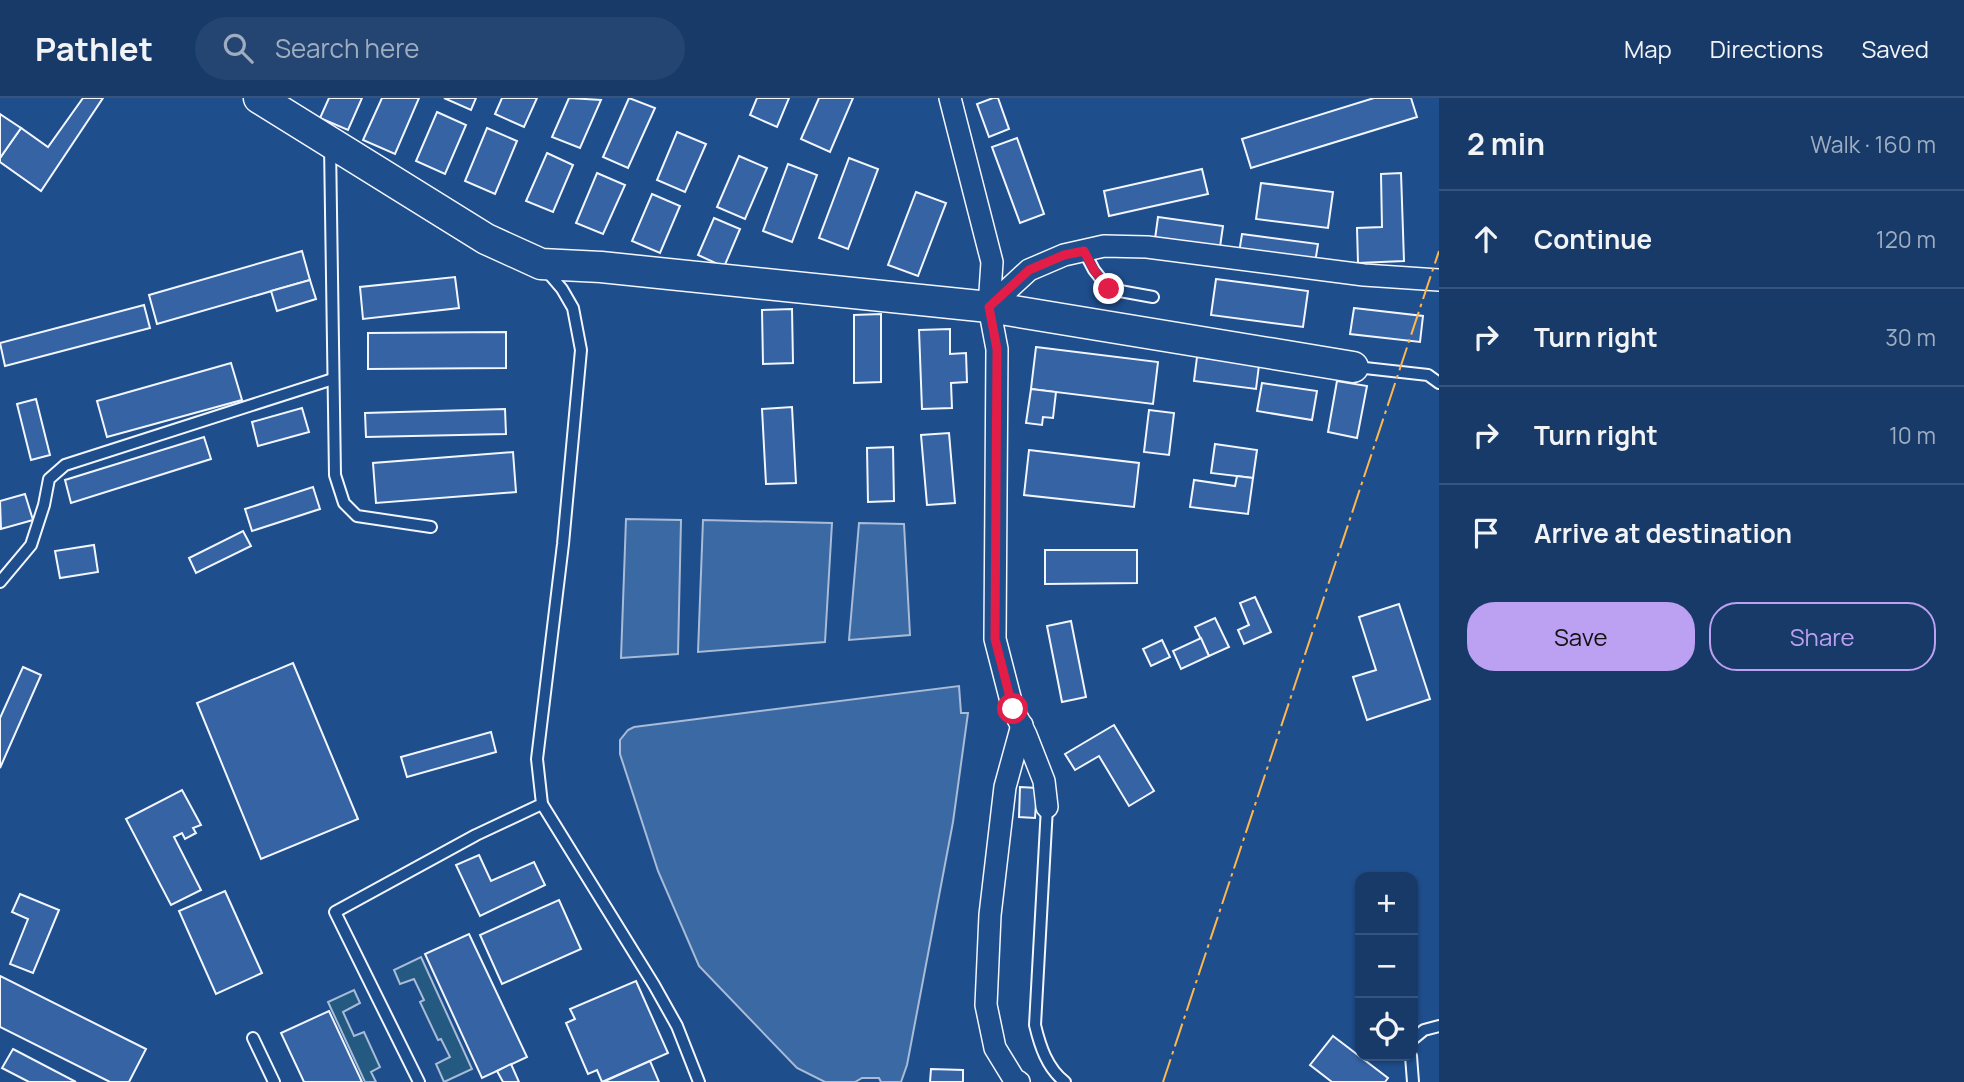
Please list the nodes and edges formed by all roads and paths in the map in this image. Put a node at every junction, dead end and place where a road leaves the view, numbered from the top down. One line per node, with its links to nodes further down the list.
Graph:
1 (259, 98): 3 (street)
2 (950, 98): 9 (street)
3 (288, 106): 4 (street)
4 (330, 142): 6 (street); 11 (lane)
5 (1084, 251): 7 (street); 8 (lane); 9 (street)
6 (541, 264): 9 (street); 16 (lane)
7 (1439, 281)
8 (1153, 297)
9 (989, 307): 10 (street); 15 (street)
10 (1353, 367): 12 (lane)
11 (333, 379): 13 (lane); 14 (lane)
12 (1439, 383)
13 (431, 527)
14 (0, 582)
15 (1022, 725): 17 (street); 25 (street)
16 (542, 804): 23 (lane); 24 (lane)
17 (1046, 807): 26 (lane)
18 (1439, 1026): 19 (lane)
19 (1418, 1035)
20 (253, 1038): 22 (lane)
21 (1411, 1061): 27 (lane)
22 (274, 1082)
23 (419, 1082)
24 (699, 1082)
25 (1018, 1082)
26 (1065, 1082)
27 (1413, 1082)

